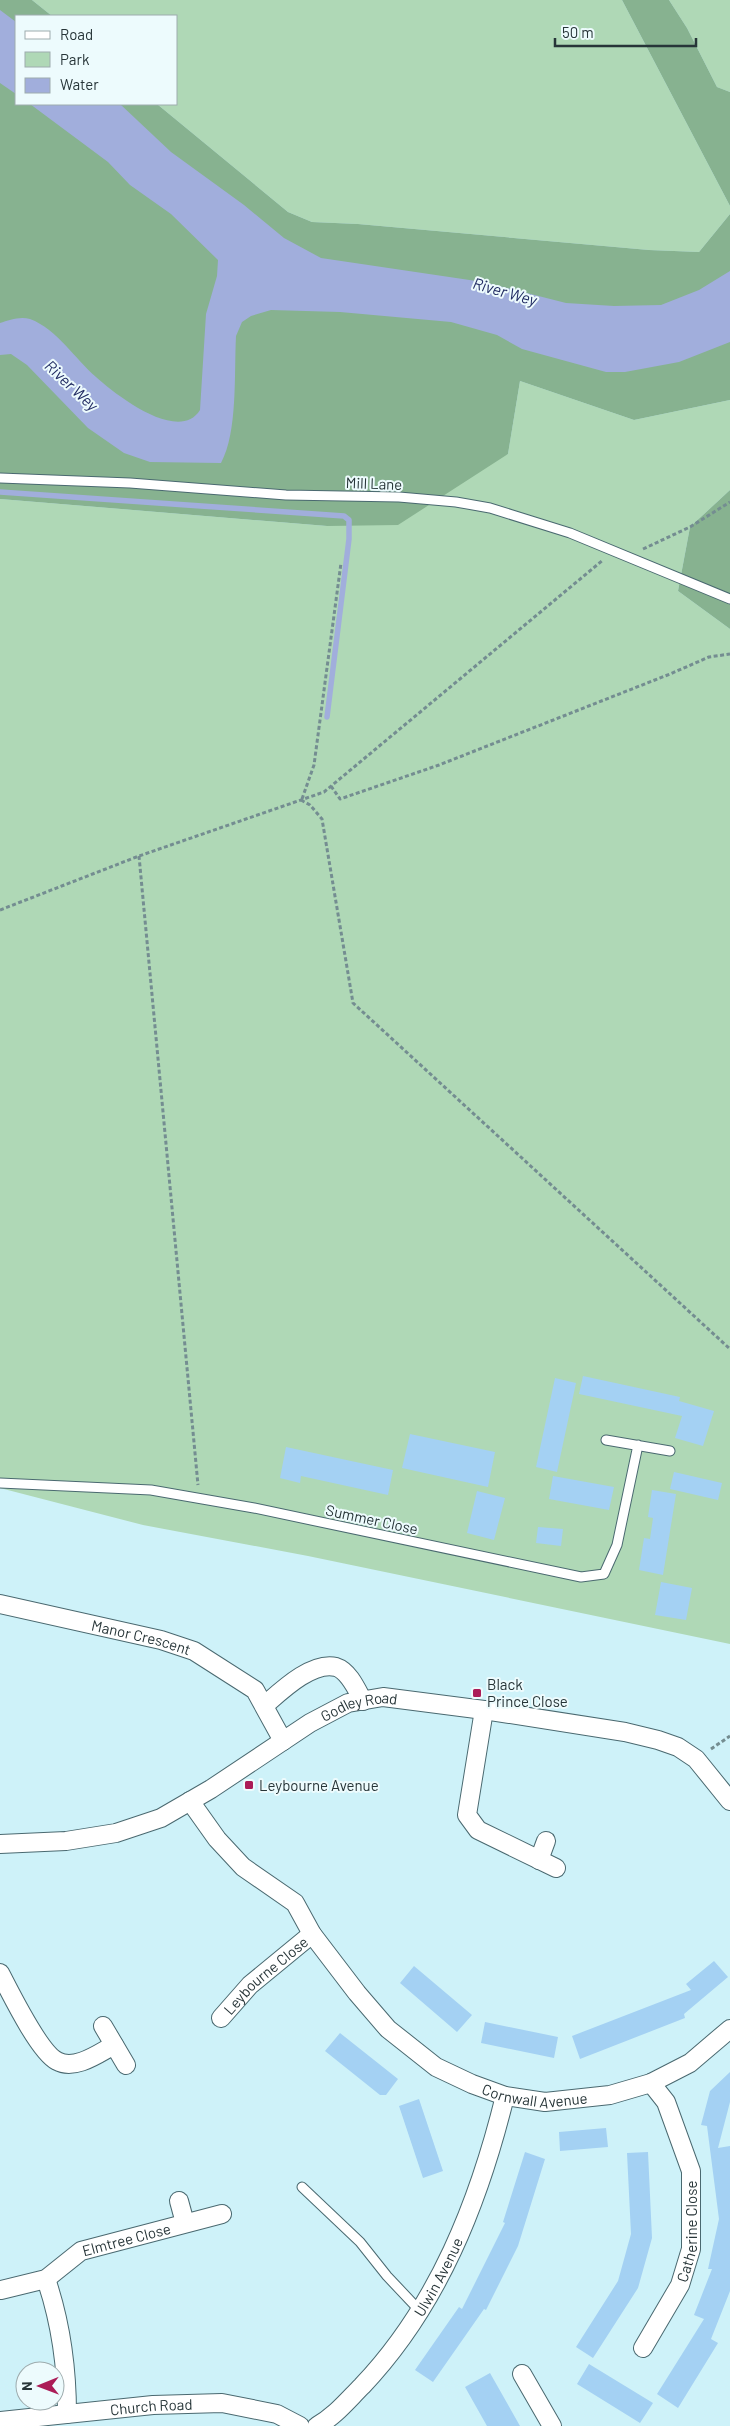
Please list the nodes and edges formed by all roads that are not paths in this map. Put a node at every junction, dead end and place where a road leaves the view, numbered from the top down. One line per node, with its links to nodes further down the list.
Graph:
1 (0, 478): 2 (lane, Mill Lane)
2 (730, 598)
3 (606, 1440): 4 (lane)
4 (638, 1445): 5 (lane); 6 (lane, Summer Close)
5 (670, 1451)
6 (0, 1483)
7 (0, 1604): 9 (street, Manor Crescent)
8 (363, 1700): 9 (street); 10 (street, Godley Road); 11 (street, Godley Road)
9 (265, 1705): 11 (street, Manor Crescent)
10 (484, 1710): 12 (street, Godley Road); 16 (street)
11 (283, 1742): 13 (street, Godley Road)
12 (728, 1798)
13 (190, 1801): 15 (street, Godley Road); 18 (street)
14 (546, 1841): 16 (street)
15 (0, 1844)
16 (539, 1860): 17 (street)
17 (556, 1868)
18 (312, 1934): 20 (street, Leybourne Close); 26 (street, Cornwall Avenue)
19 (0, 1974): 23 (street)
20 (222, 2018)
21 (103, 2026): 23 (street)
22 (730, 2029): 25 (street, Cornwall Avenue)
23 (114, 2045): 24 (street)
24 (126, 2065)
25 (652, 2083): 26 (street, Cornwall Avenue); 34 (street, Catherine Close)
26 (505, 2096): 33 (street, Ulwin Avenue)
27 (302, 2187): 33 (lane)
28 (178, 2201): 30 (street, Elmtree Close)
29 (222, 2214): 30 (street, Elmtree Close)
30 (185, 2223): 31 (street, Elmtree Close)
31 (46, 2279): 32 (street, Elmtree Close); 36 (street)
32 (2, 2290)
33 (420, 2311): 39 (street, Ulwin Avenue)
34 (643, 2348)
35 (522, 2374): 40 (street)
36 (67, 2414): 37 (street, Church Road); 38 (street, Church Road)
37 (0, 2422)
38 (300, 2426)
39 (317, 2426)
40 (552, 2426)

